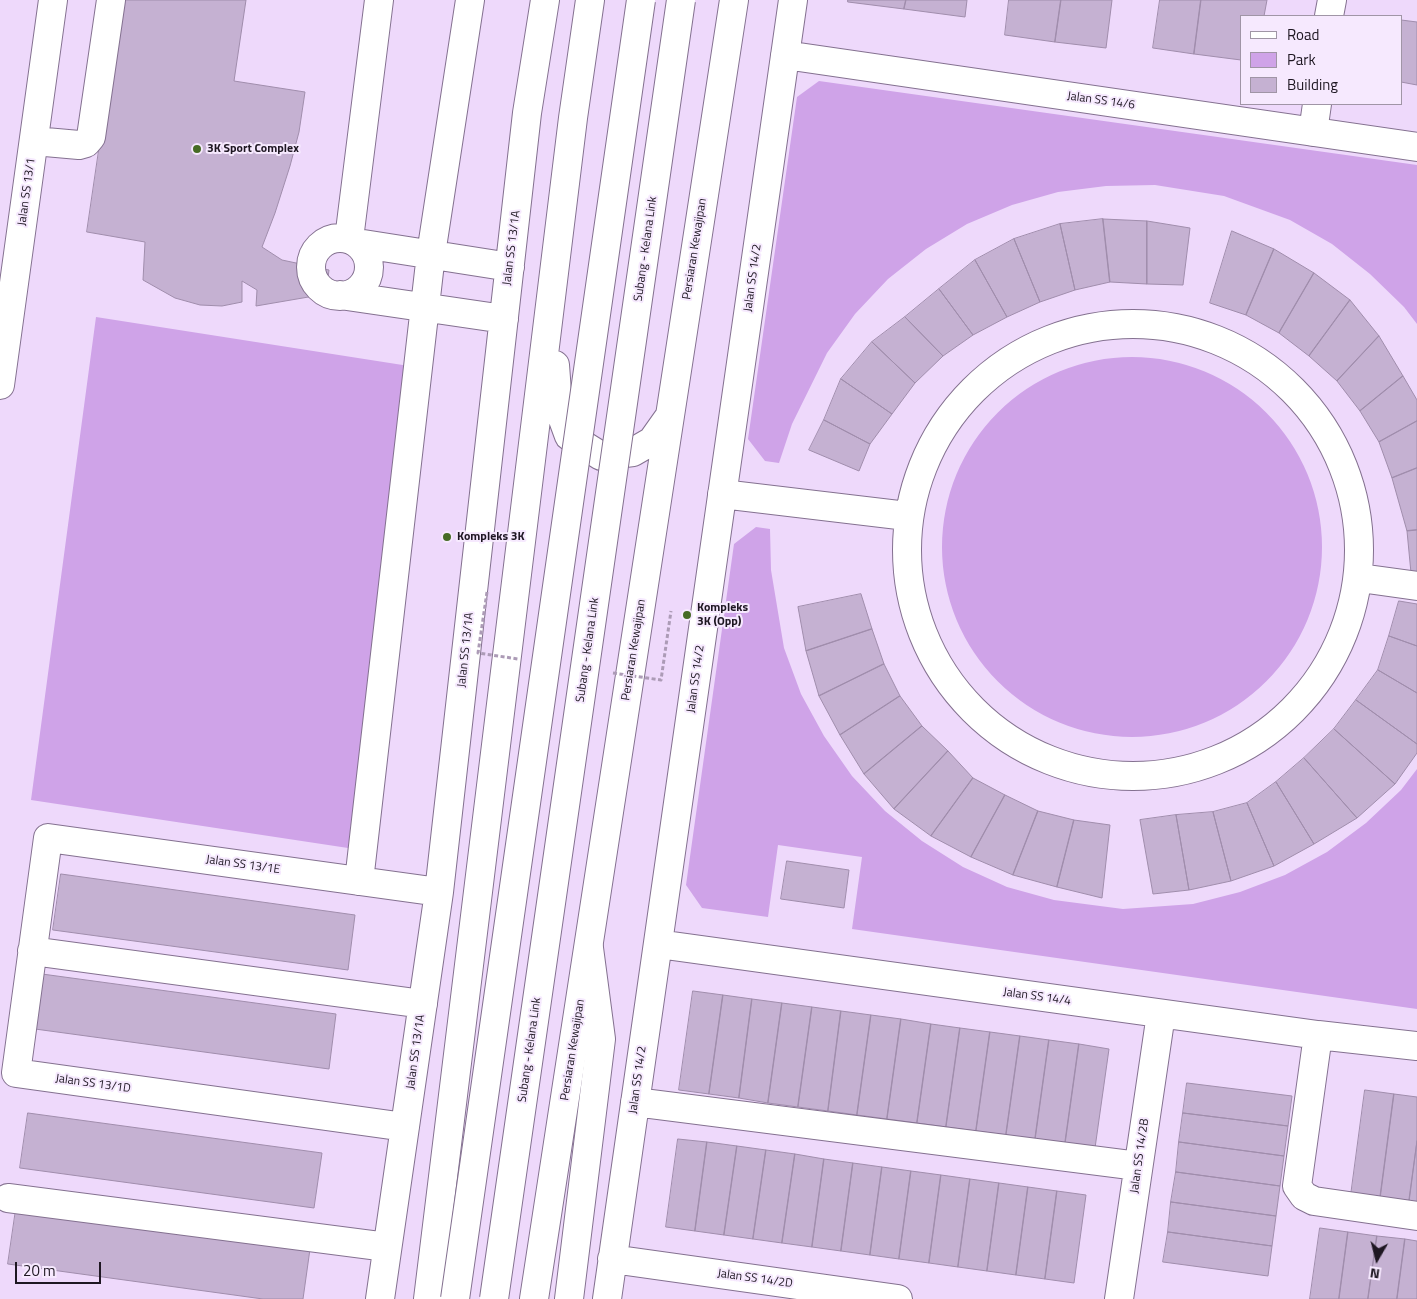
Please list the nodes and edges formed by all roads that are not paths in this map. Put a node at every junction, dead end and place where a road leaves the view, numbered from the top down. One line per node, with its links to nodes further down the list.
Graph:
1 (53, 0): 16 (main road, Jalan SS 13/1)
2 (111, 0): 16 (main road)
3 (379, 0): 18 (main road)
4 (470, 0): 19 (main road)
5 (545, 0): 20 (main road, Jalan SS 13/1A)
6 (590, 0): 21 (main road)
7 (641, 0): 50 (main road, bridge)
8 (681, 0): 51 (main road, Subang - Kelana Link, bridge)
9 (734, 0): 26 (main road, Persiaran Kewajipan)
10 (793, 0): 13 (main road, Jalan SS 14/2)
11 (1332, 0): 12 (main road)
12 (1330, 15)
13 (785, 55): 15 (main road, Jalan SS 14/6); 27 (main road, Jalan SS 14/2)
14 (1317, 105): 15 (main road)
15 (1314, 132): 17 (main road, Jalan SS 14/6)
16 (34, 141): 25 (main road, Jalan SS 13/1)
17 (1417, 147)
18 (353, 241): 19 (main road); 22 (main road); 22 (main road)
19 (430, 254): 20 (main road); 23 (main road)
20 (510, 267): 24 (main road, Jalan SS 13/1A)
21 (554, 272): 26 (main road); 49 (main road)
22 (340, 296): 23 (main road)
23 (424, 307): 24 (main road); 32 (main road)
24 (504, 319): 33 (main road, Jalan SS 13/1A)
25 (0, 385)
26 (670, 416): 35 (main road, Persiaran Kewajipan)
27 (722, 494): 28 (main road); 34 (main road, Jalan SS 14/2)
28 (907, 516): 29 (main road); 29 (main road)
29 (1360, 578): 30 (main road)
30 (1417, 586)
31 (48, 838): 32 (main road, Jalan SS 13/1E); 36 (main road, Jalan SS 13/1D)
32 (359, 881): 33 (main road, Jalan SS 13/1E)
33 (439, 892): 37 (main road, Jalan SS 13/1A)
34 (658, 944): 38 (main road, Jalan SS 14/4); 41 (main road, Jalan SS 14/2)
35 (589, 948): 52 (main road, Persiaran Kewajipan); 53 (main road)
36 (32, 951): 37 (main road); 42 (main road, Jalan SS 13/1D)
37 (423, 1004): 42 (main road, Jalan SS 13/1A)
38 (1161, 1014): 39 (main road, Jalan SS 14/4); 43 (main road, Jalan SS 14/2B)
39 (1318, 1036): 40 (main road, Jalan SS 14/4); 45 (main road)
40 (1417, 1046)
41 (635, 1102): 43 (main road); 47 (main road, Jalan SS 14/2)
42 (405, 1127): 46 (main road, Jalan SS 13/1A)
43 (1138, 1166): 56 (main road, Jalan SS 14/2B)
44 (8, 1198): 46 (main road)
45 (1417, 1216)
46 (388, 1247): 48 (main road, Jalan SS 13/1A)
47 (612, 1259): 54 (main road, Jalan SS 14/2); 55 (main road, Jalan SS 14/2D)
48 (380, 1299)
49 (428, 1299)
50 (455, 1299)
51 (494, 1299)
52 (534, 1299)
53 (570, 1299)
54 (607, 1299)
55 (898, 1299)
56 (1119, 1299)

